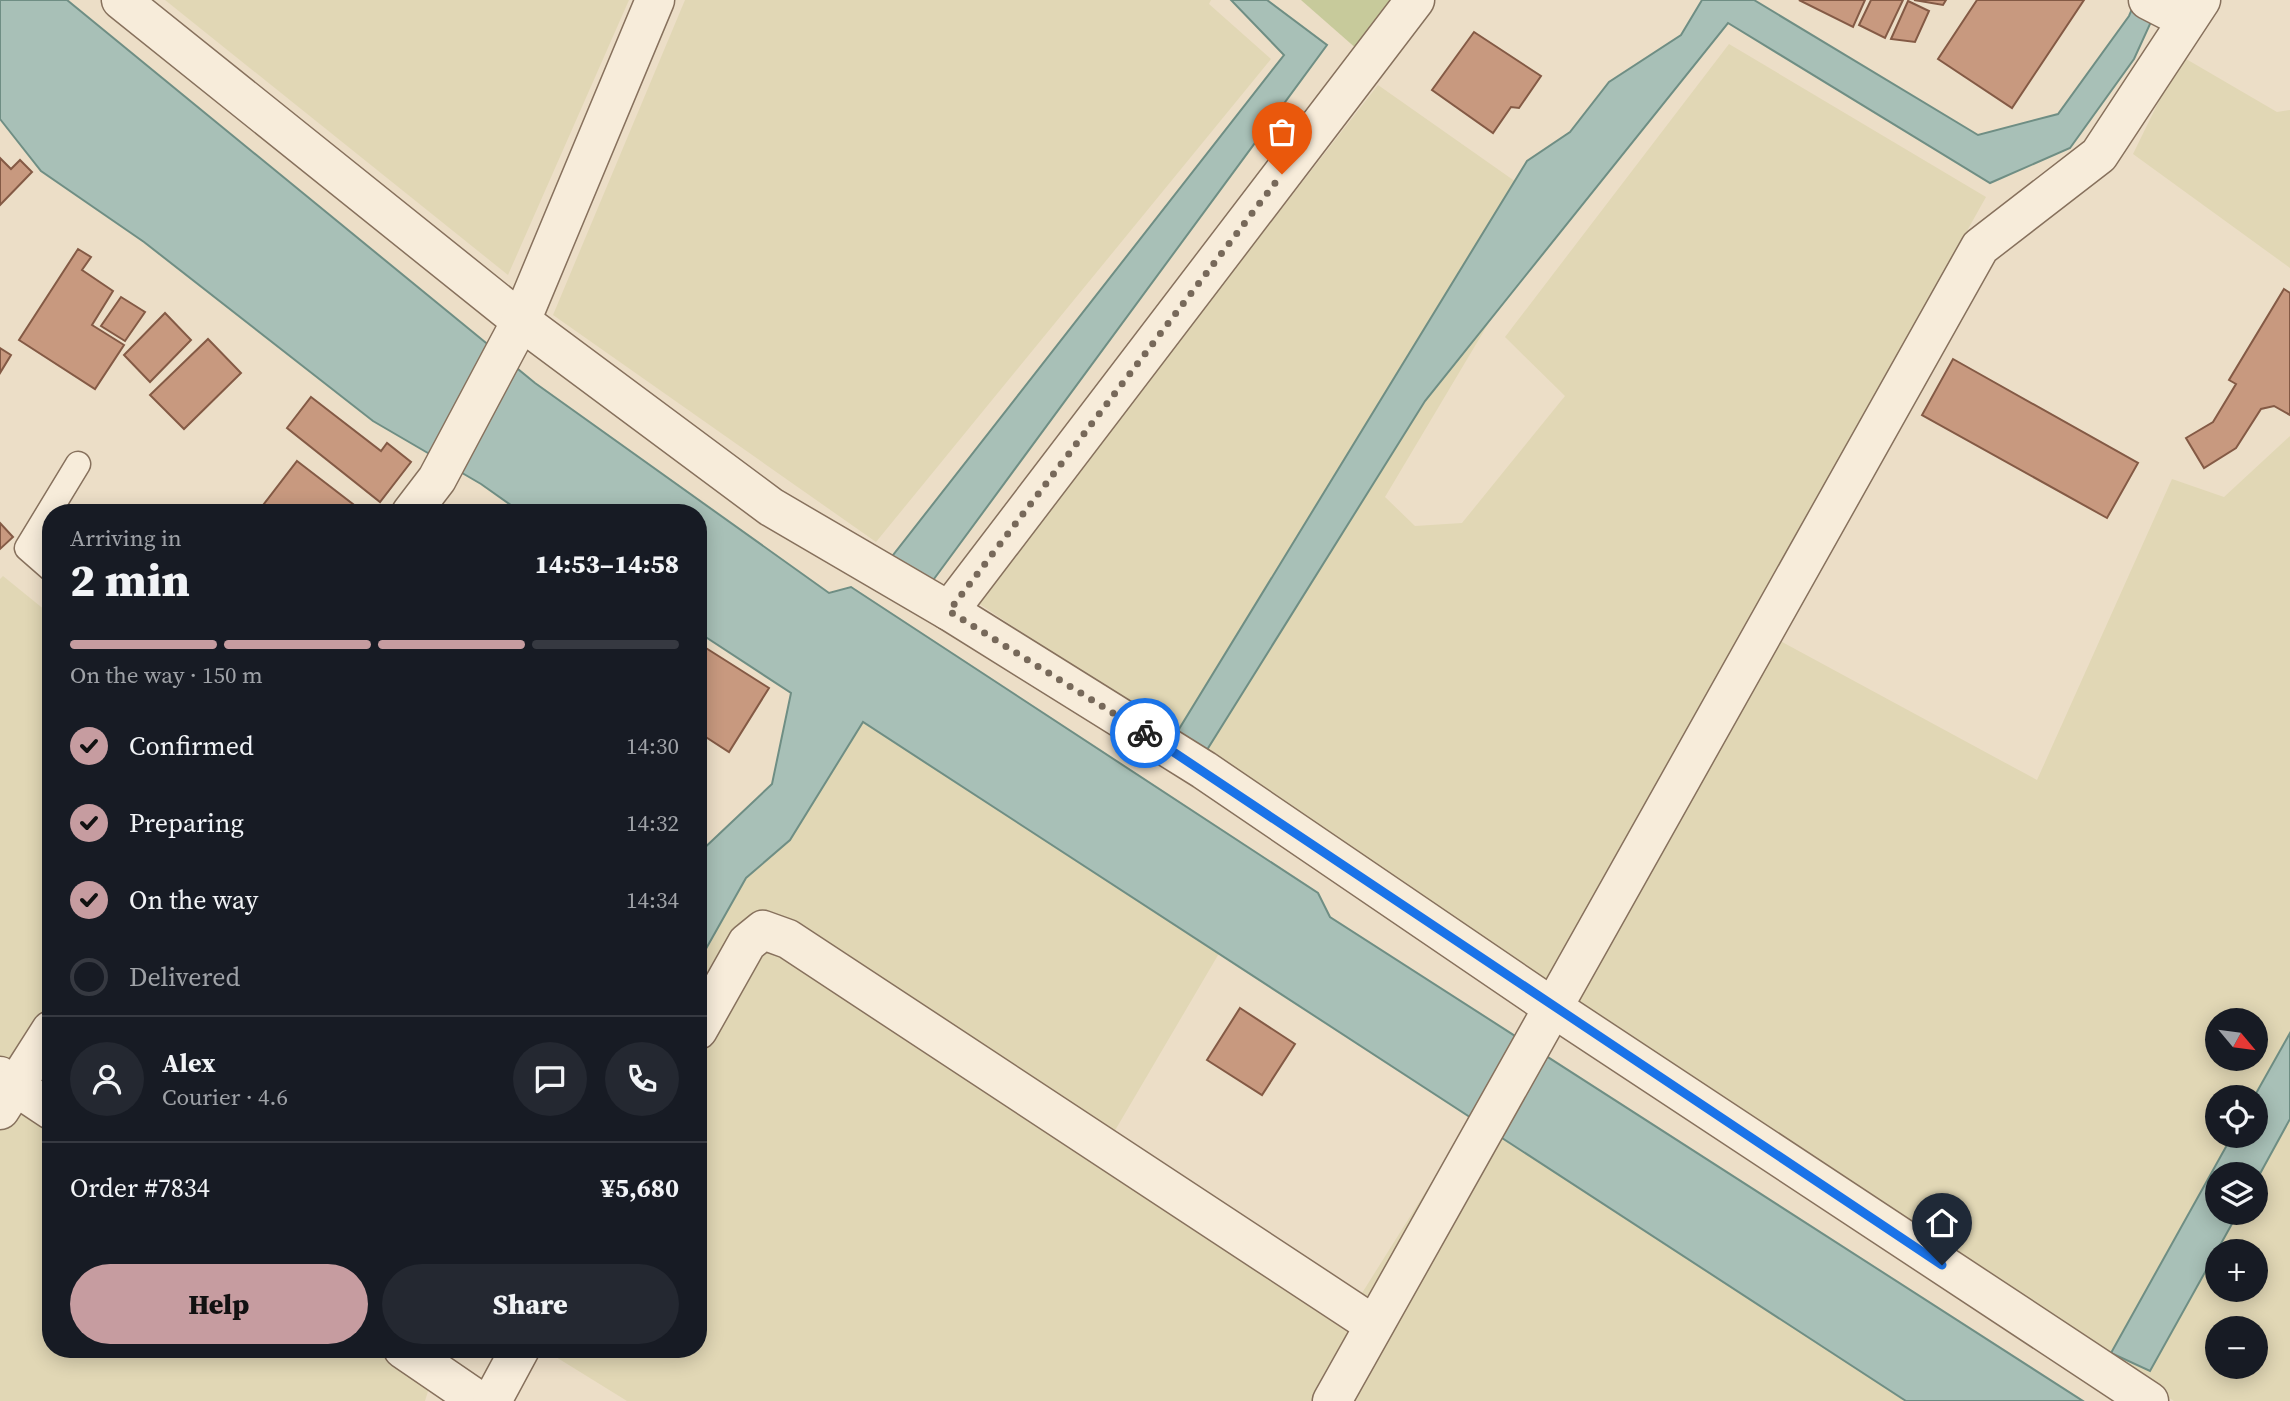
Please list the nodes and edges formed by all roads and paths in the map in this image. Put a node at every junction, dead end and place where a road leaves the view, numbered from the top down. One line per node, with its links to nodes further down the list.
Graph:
1 (121, 0): 5 (street)
2 (655, 0): 5 (street)
3 (1415, 0): 11 (street)
4 (2176, 7): 13 (street)
5 (515, 332): 8 (street); 11 (street)
6 (78, 464): 7 (lane)
7 (54, 504)
8 (418, 504)
9 (42, 523): 10 (lane)
10 (42, 561)
11 (949, 611): 13 (street)
12 (707, 1014): 17 (street)
13 (1545, 1020): 17 (street); 23 (street)
14 (42, 1042): 15 (street)
15 (5, 1091): 16 (street)
16 (42, 1106)
17 (1374, 1325): 22 (street)
18 (416, 1358): 20 (street)
19 (515, 1358): 21 (street)
20 (480, 1401)
21 (492, 1401)
22 (1332, 1401)
23 (2149, 1401)

